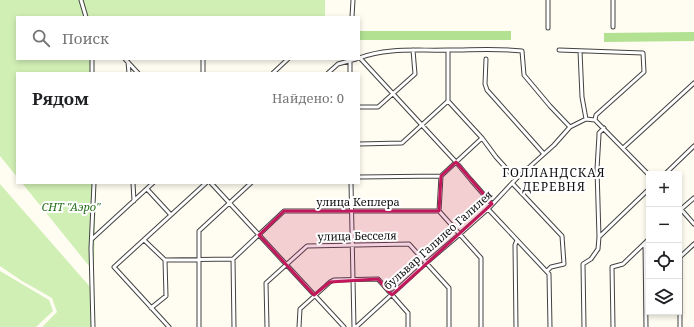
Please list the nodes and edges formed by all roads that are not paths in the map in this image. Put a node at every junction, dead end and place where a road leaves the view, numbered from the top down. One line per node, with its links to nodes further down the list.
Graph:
1 (81, 0): 5 (street)
2 (353, 0): 6 (street)
3 (548, 0): 8 (street)
4 (613, 0): 7 (street)
5 (86, 16)
6 (352, 16)
7 (613, 27)
8 (548, 28)
9 (413, 50): 10 (street); 13 (street); 29 (street)
10 (448, 50): 30 (street); 35 (street)
11 (560, 50): 12 (street)
12 (580, 51): 32 (street); 33 (street)
13 (360, 57)
14 (486, 59): 41 (street)
15 (92, 60): 21 (street)
16 (203, 60): 24 (street)
17 (287, 60): 25 (street)
18 (360, 60): 29 (street)
19 (127, 61): 22 (street); 23 (street)
20 (350, 61): 26 (street); 27 (street)
21 (92, 72)
22 (129, 72)
23 (137, 72)
24 (203, 72)
25 (274, 72)
26 (329, 72)
27 (350, 72)
28 (694, 82): 40 (street)
29 (393, 93): 31 (street); 34 (street)
30 (448, 101): 34 (street); 37 (street)
31 (360, 107)
32 (586, 119): 33 (street); 35 (street, бульвар Галилео Галилея)
33 (595, 120): 36 (street)
34 (422, 124): 38 (street); 42 (street)
35 (570, 127): 41 (street, бульвар Галилео Галилея)
36 (604, 128): 40 (street); 71 (street)
37 (482, 138): 42 (street); 47 (street)
38 (360, 144)
39 (694, 146): 43 (street)
40 (623, 148): 44 (street)
41 (544, 154): 47 (street, бульвар Галилео Галилея)
42 (456, 162): 45 (street); 61 (street)
43 (668, 171)
44 (646, 172)
45 (441, 176): 46 (street); 65 (street)
46 (360, 178)
47 (516, 179): 55 (street, бульвар Галилео Галилея)
48 (94, 184): 72 (street)
49 (133, 184): 59 (street)
50 (152, 184): 56 (street)
51 (205, 184): 67 (street)
52 (212, 184): 60 (street)
53 (251, 184): 60 (street)
54 (351, 184): 64 (street)
55 (512, 184): 61 (street, бульвар Галилео Галилея); 83 (street)
56 (147, 189): 59 (street); 67 (street)
57 (646, 192): 71 (street)
58 (694, 198): 62 (street)
59 (134, 201): 72 (street)
60 (230, 203): 70 (street); 80 (street)
61 (492, 204): 63 (street, бульвар Галилео Галилея)
62 (682, 207)
63 (488, 209): 69 (street, бульвар Галилео Галилея); 74 (street)
64 (352, 211): 65 (street, улица Кеплера); 70 (street, улица Кеплера); 77 (street)
65 (439, 211): 69 (street)
66 (682, 211): 68 (street)
67 (171, 215): 73 (street)
68 (694, 224)
69 (460, 234): 81 (street, бульвар Галилео Галилея); 98 (street)
70 (259, 235): 78 (street, улица Кеплера); 82 (street)
71 (599, 237): 101 (street)
72 (92, 239): 88 (street)
73 (144, 240): 79 (street); 87 (street)
74 (517, 240): 83 (street); 99 (street)
75 (645, 242): 102 (street); 103 (street)
76 (694, 244): 104 (street)
77 (353, 245): 81 (street, улица Бесселя); 82 (street, улица Бесселя); 84 (street)
78 (232, 259): 80 (street); 91 (street)
79 (165, 260): 80 (street); 87 (street)
80 (200, 260): 90 (street)
81 (426, 263): 86 (street, бульвар Галилео Галилея); 97 (street, улица Бесселя)
82 (286, 265): 85 (street); 92 (street, улица Бесселя)
83 (547, 271): 100 (street)
84 (353, 280): 85 (street); 86 (street); 95 (street)
85 (314, 295): 93 (street); 94 (street)
86 (392, 295): 95 (street, бульвар Галилео Галилея); 96 (street)
87 (151, 308): 89 (street)
88 (93, 327)
89 (169, 327)
90 (199, 327)
91 (234, 327)
92 (267, 327)
93 (299, 327)
94 (344, 327)
95 (355, 327)
96 (408, 327)
97 (449, 327)
98 (481, 327)
99 (516, 327)
100 (550, 327)
101 (584, 327)
102 (614, 327)
103 (646, 327)
104 (680, 327)

